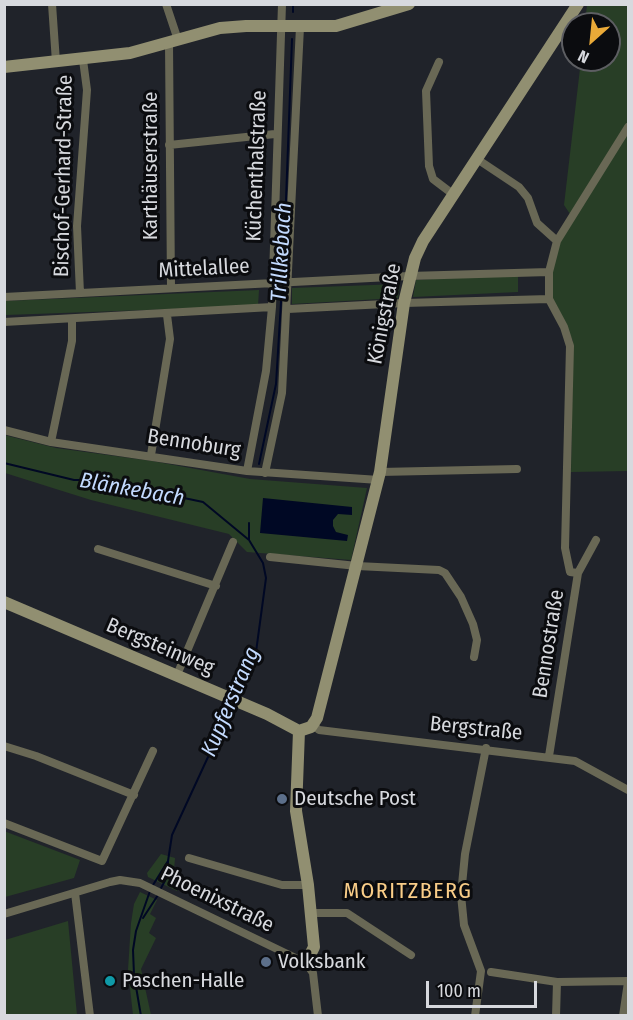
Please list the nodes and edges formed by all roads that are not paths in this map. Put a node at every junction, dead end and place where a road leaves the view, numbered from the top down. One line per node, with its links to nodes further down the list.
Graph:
1 (52, 4): 10 (street)
2 (166, 4): 8 (street, Karthäuserstraße)
3 (282, 4): 6 (street, Küchenthalstraße)
4 (410, 4): 7 (street)
5 (578, 4): 16 (street, Königstraße)
6 (281, 26): 7 (street); 8 (street); 14 (street, Küchenthalstraße)
7 (300, 27): 22 (street, Küchenthalstraße)
8 (173, 42): 9 (street); 15 (street, Karthäuserstraße)
9 (83, 60): 10 (street); 24 (street, Bischof-Gerhard-Straße)
10 (56, 62): 12 (street)
11 (439, 62): 17 (street)
12 (4, 67)
13 (628, 127): 18 (street)
14 (275, 134): 15 (street); 21 (street, Küchenthalstraße)
15 (169, 145): 23 (street, Karthäuserstraße)
16 (477, 159): 17 (street, Königstraße); 18 (street)
17 (454, 195): 20 (street, Königstraße)
18 (557, 241): 19 (street)
19 (549, 272): 20 (street, Mittelallee); 26 (street)
20 (409, 276): 22 (street, Mittelallee); 27 (street, Königstraße)
21 (272, 284): 22 (street, Mittelallee); 23 (street, Mittelallee); 28 (street, Küchenthalstraße)
22 (289, 284): 29 (street, Küchenthalstraße)
23 (171, 288): 24 (street, Mittelallee)
24 (80, 292): 25 (street, Mittelallee)
25 (4, 297)
26 (549, 299): 27 (street); 45 (street, Bennostraße)
27 (404, 303): 29 (street); 39 (street, Königstraße)
28 (272, 307): 30 (street, Mittelallee); 37 (street, Küchenthalstraße)
29 (288, 309): 38 (street, Küchenthalstraße)
30 (167, 315): 31 (street, Mittelallee); 35 (street)
31 (72, 320): 32 (street, Mittelallee); 34 (street)
32 (4, 322)
33 (4, 430): 34 (street, Bennoburg)
34 (51, 442): 35 (street, Bennoburg)
35 (151, 455): 37 (street, Bennoburg)
36 (517, 469): 39 (street, Bennoburg)
37 (247, 471): 38 (street, Bennoburg)
38 (265, 473): 39 (street, Bennoburg)
39 (380, 476): 44 (street, Königstraße)
40 (596, 540): 45 (street, Bennostraße)
41 (233, 542): 46 (street)
42 (98, 549): 46 (street)
43 (270, 557): 44 (street)
44 (357, 566): 48 (street); 50 (street, Königstraße)
45 (578, 573): 55 (street, Bennostraße)
46 (216, 586): 49 (street)
47 (5, 603): 49 (street, Bergsteinweg)
48 (474, 657)
49 (177, 675): 51 (street, Bergsteinweg)
50 (313, 725): 51 (street); 53 (street, Bergstraße)
51 (299, 731): 60 (street)
52 (4, 746): 57 (street)
53 (486, 748): 55 (street, Bergstraße); 71 (street)
54 (153, 751): 57 (street)
55 (549, 756): 56 (street, Bergstraße)
56 (628, 790)
57 (134, 795): 58 (street)
58 (4, 823)
59 (189, 858): 60 (street)
60 (308, 885): 63 (street)
61 (75, 892): 62 (street, Phoenixstraße); 65 (street, Phoenixstraße); 69 (street)
62 (4, 914)
63 (312, 914): 64 (street); 65 (street)
64 (411, 955)
65 (306, 963): 70 (street)
66 (491, 972): 68 (street)
67 (628, 981): 68 (street); 73 (street)
68 (557, 982): 72 (street)
69 (90, 1016)
70 (318, 1016)
71 (475, 1016)
72 (556, 1016)
73 (623, 1016)

